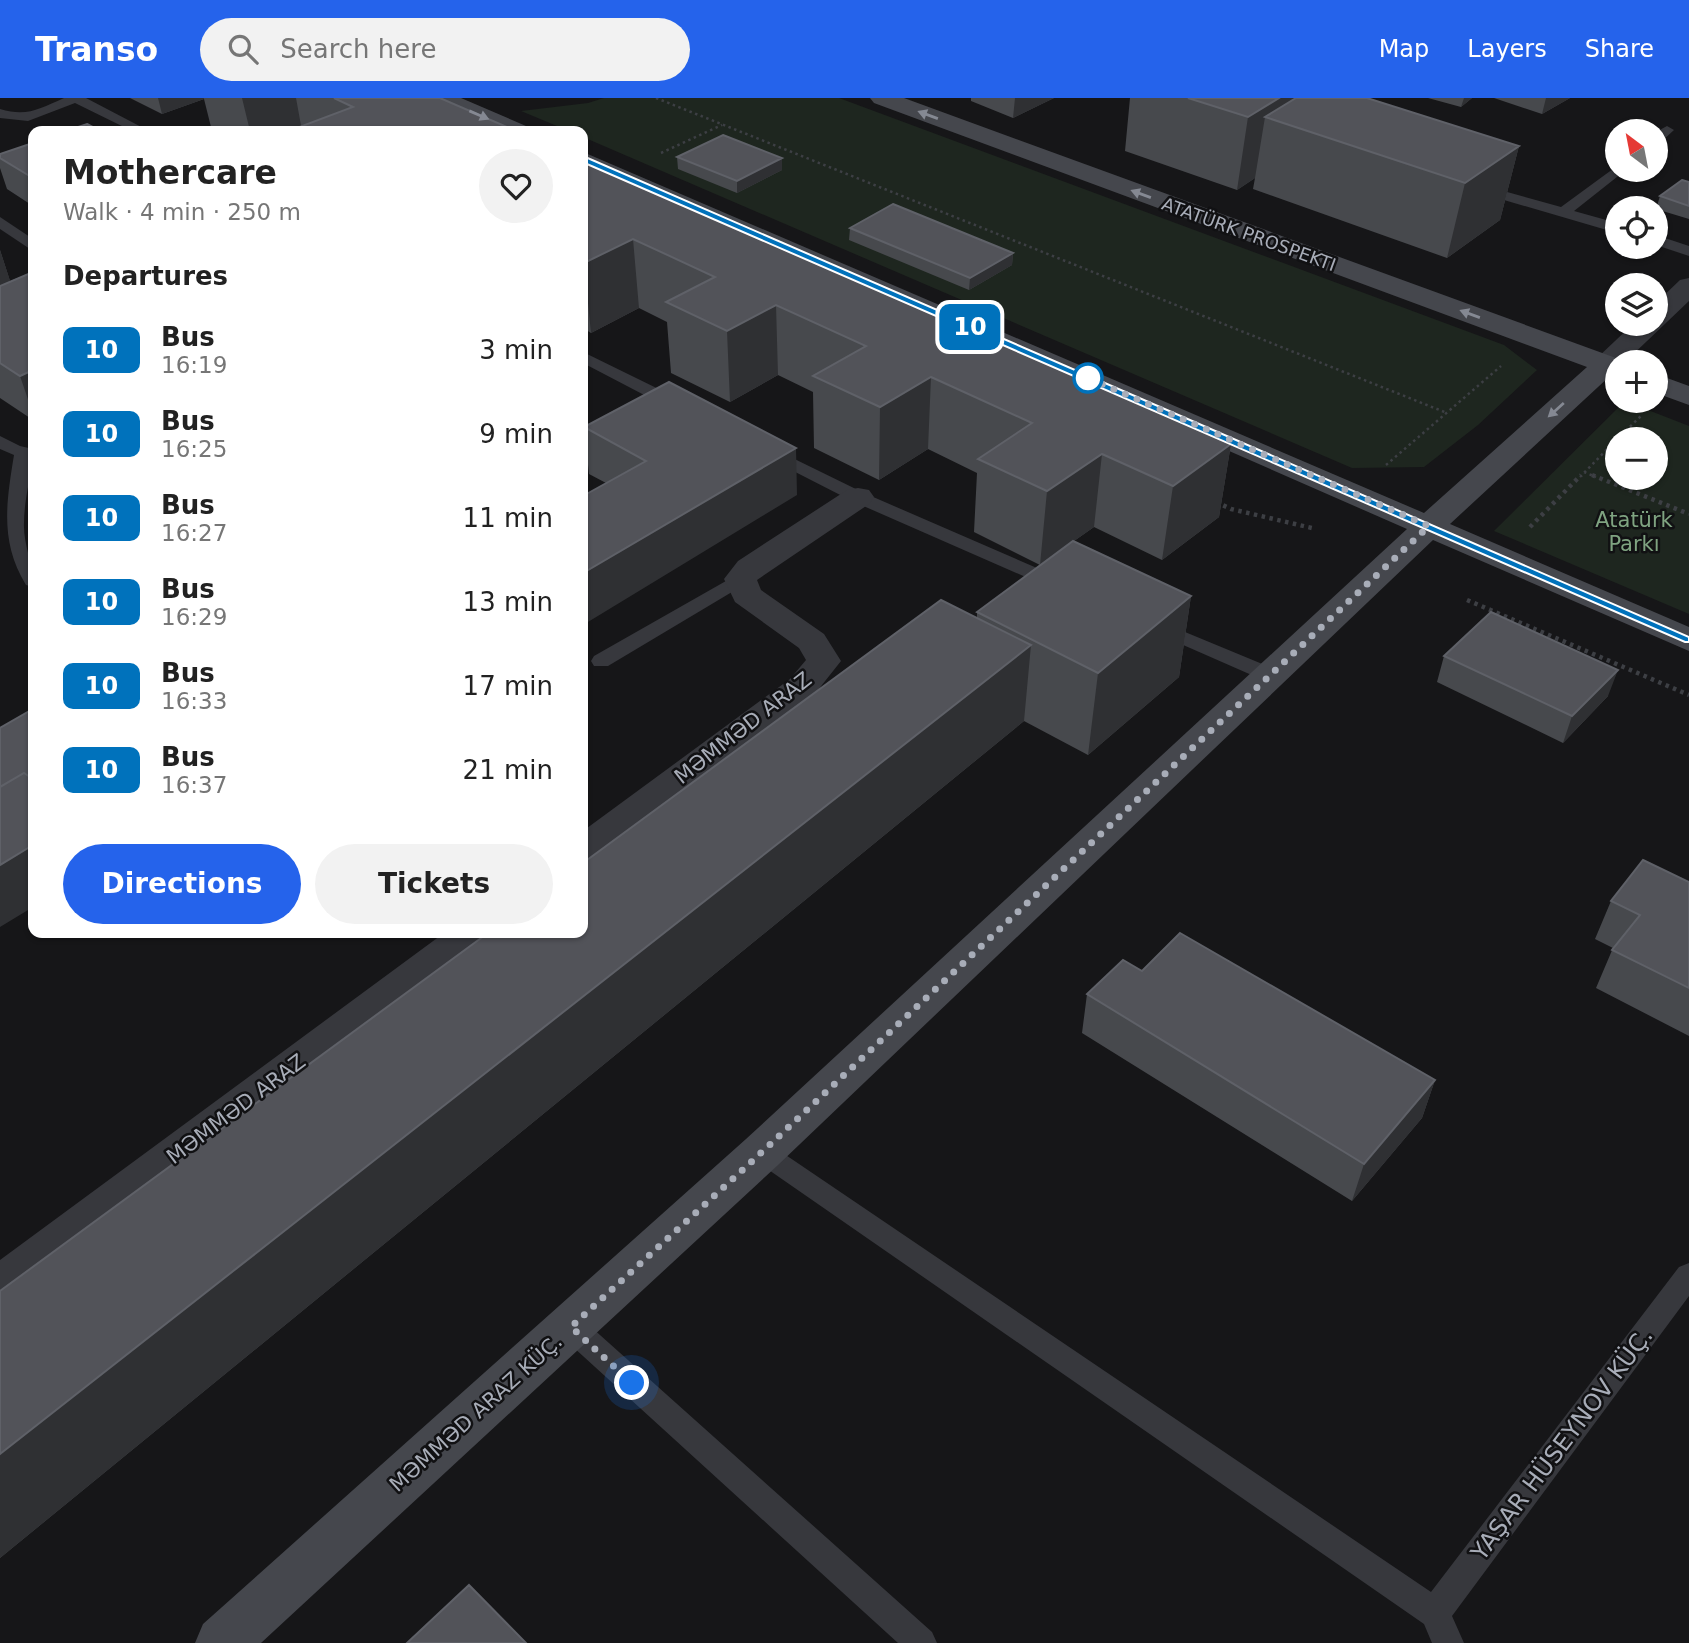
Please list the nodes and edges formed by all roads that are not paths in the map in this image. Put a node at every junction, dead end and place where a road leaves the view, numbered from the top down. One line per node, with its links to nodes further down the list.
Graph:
1 (75, 98): 4 (lane); 5 (lane)
2 (441, 98): 6 (main road, one-way to 6)
3 (882, 98): 21 (main road, ATATÜRK PROSPEKTI, one-way to 3)
4 (0, 113)
5 (132, 126)
6 (506, 126)
7 (588, 161): 30 (main road)
8 (1605, 179): 10 (lane)
9 (1461, 183): 10 (lane)
10 (1565, 211): 11 (lane)
11 (1605, 224)
12 (3, 228): 13 (lane)
13 (28, 243)
14 (1668, 244): 15 (lane)
15 (1689, 251)
16 (1689, 286): 17 (street)
17 (1668, 306)
18 (1638, 336): 19 (street, MƏMMƏD ARAZ KÜÇ.)
19 (1626, 350)
20 (588, 360): 25 (lane)
21 (1605, 363)
22 (1605, 372): 30 (main road, MƏMMƏD ARAZ KÜÇ., one-way to 30)
23 (1668, 388): 24 (main road)
24 (1689, 396)
25 (691, 412)
26 (0, 441): 28 (lane)
27 (750, 442): 29 (lane)
28 (28, 453): 31 (lane)
29 (858, 497): 32 (street); 33 (lane)
30 (1429, 526): 35 (main road); 37 (main road, MƏMMƏD ARAZ KÜÇ.)
31 (28, 574)
32 (740, 579): 36 (lane); 38 (street, MƏMMƏD ARAZ)
33 (1072, 590)
34 (1134, 617): 37 (lane)
35 (1689, 640)
36 (601, 661)
37 (1270, 675): 40 (main road, MƏMMƏD ARAZ KÜÇ.)
38 (588, 846)
39 (465, 938): 42 (street, MƏMMƏD ARAZ)
40 (762, 1152): 43 (main road, MƏMMƏD ARAZ KÜÇ.); 44 (lane)
41 (1689, 1275): 44 (lane, YAŞAR HÜSEYNOV KÜÇ.)
42 (0, 1286)
43 (571, 1327): 45 (main road, MƏMMƏD ARAZ KÜÇ.); 46 (lane)
44 (1435, 1613): 47 (lane)
45 (222, 1643)
46 (921, 1643)
47 (1448, 1643)

